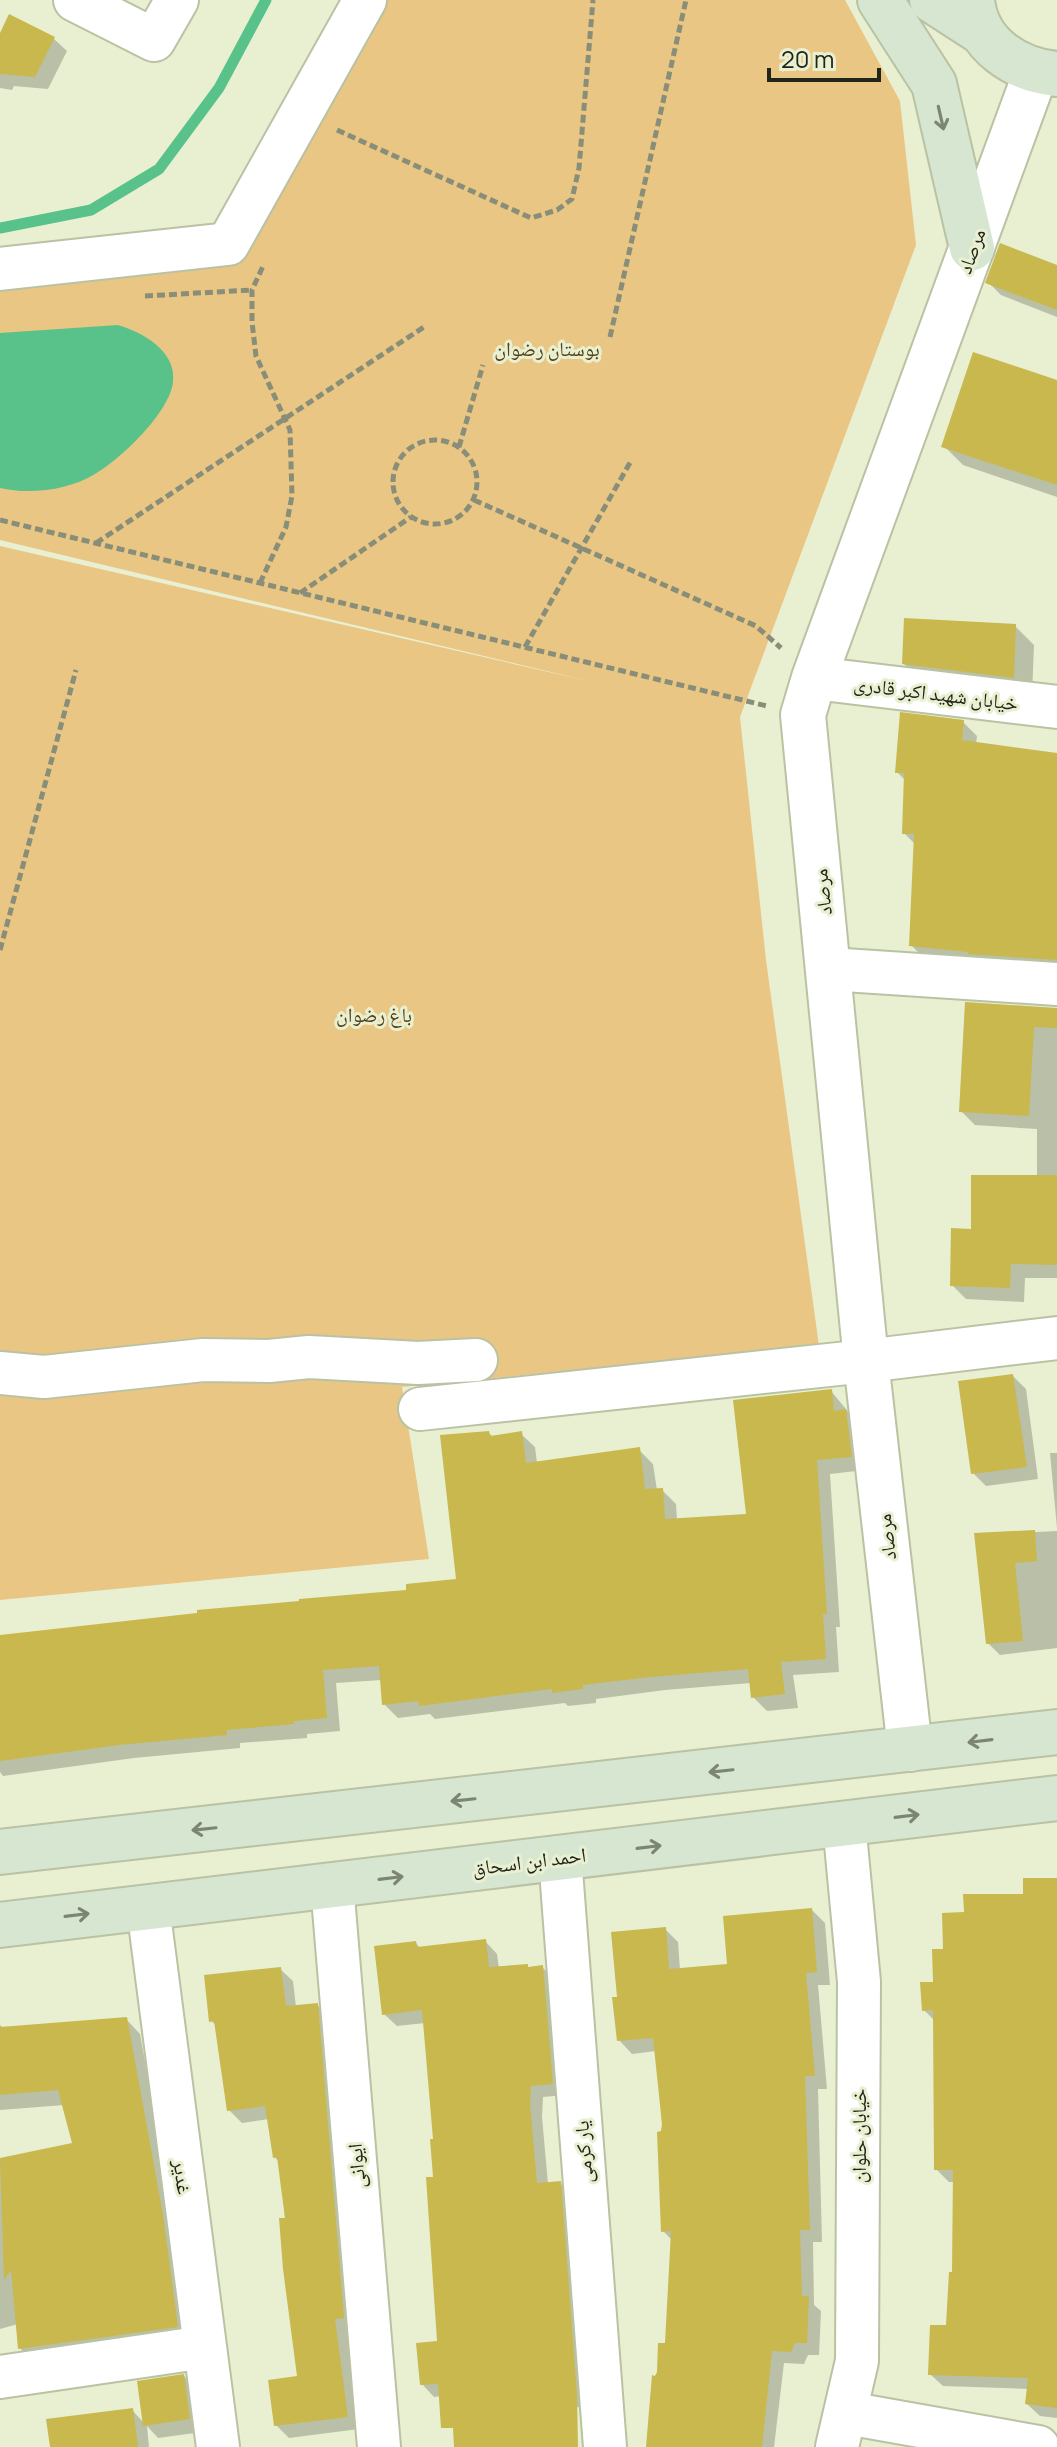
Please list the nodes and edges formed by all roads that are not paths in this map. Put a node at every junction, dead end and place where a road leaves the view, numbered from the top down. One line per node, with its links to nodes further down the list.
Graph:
1 (75, 0): 2 (street)
2 (177, 0)
3 (365, 0): 9 (street)
4 (880, 0): 8 (main road, one-way to 8)
5 (932, 0): 6 (main road)
6 (978, 16): 7 (main road)
7 (1046, 73): 8 (street, مرصاد)
8 (972, 248): 10 (street, مرصاد)
9 (0, 269)
10 (809, 696): 11 (street, خیابان شهید اکبر قادری); 12 (street, مرصاد)
11 (1057, 707)
12 (829, 969): 13 (street); 16 (street, مرصاد)
13 (1057, 984)
14 (1057, 1338): 16 (street)
15 (476, 1360): 17 (street)
16 (866, 1361): 18 (street); 20 (street, مرصاد)
17 (0, 1373)
18 (420, 1409)
19 (1057, 1732): 20 (main road, one-way to 20)
20 (910, 1749): 23 (main road, one-way to 23)
21 (1057, 1798): 22 (main road, احمد ابن اسحاق, one-way to 21)
22 (844, 1823): 24 (main road, احمد ابن اسحاق, one-way to 22); 30 (street, خیابان حلوان)
23 (0, 1852)
24 (560, 1857): 25 (main road, احمد ابن اسحاق, one-way to 24); 33 (street, یار کرمی)
25 (332, 1885): 26 (main road, احمد ابن اسحاق); 32 (street, ایوانی)
26 (148, 1907): 27 (main road, احمد ابن اسحاق, one-way to 26); 28 (street, غدیر)
27 (0, 1925)
28 (205, 2347): 29 (street); 31 (street, غدیر)
29 (0, 2377)
30 (842, 2430): 34 (street)
31 (218, 2447)
32 (379, 2447)
33 (605, 2447)
34 (1038, 2447)

